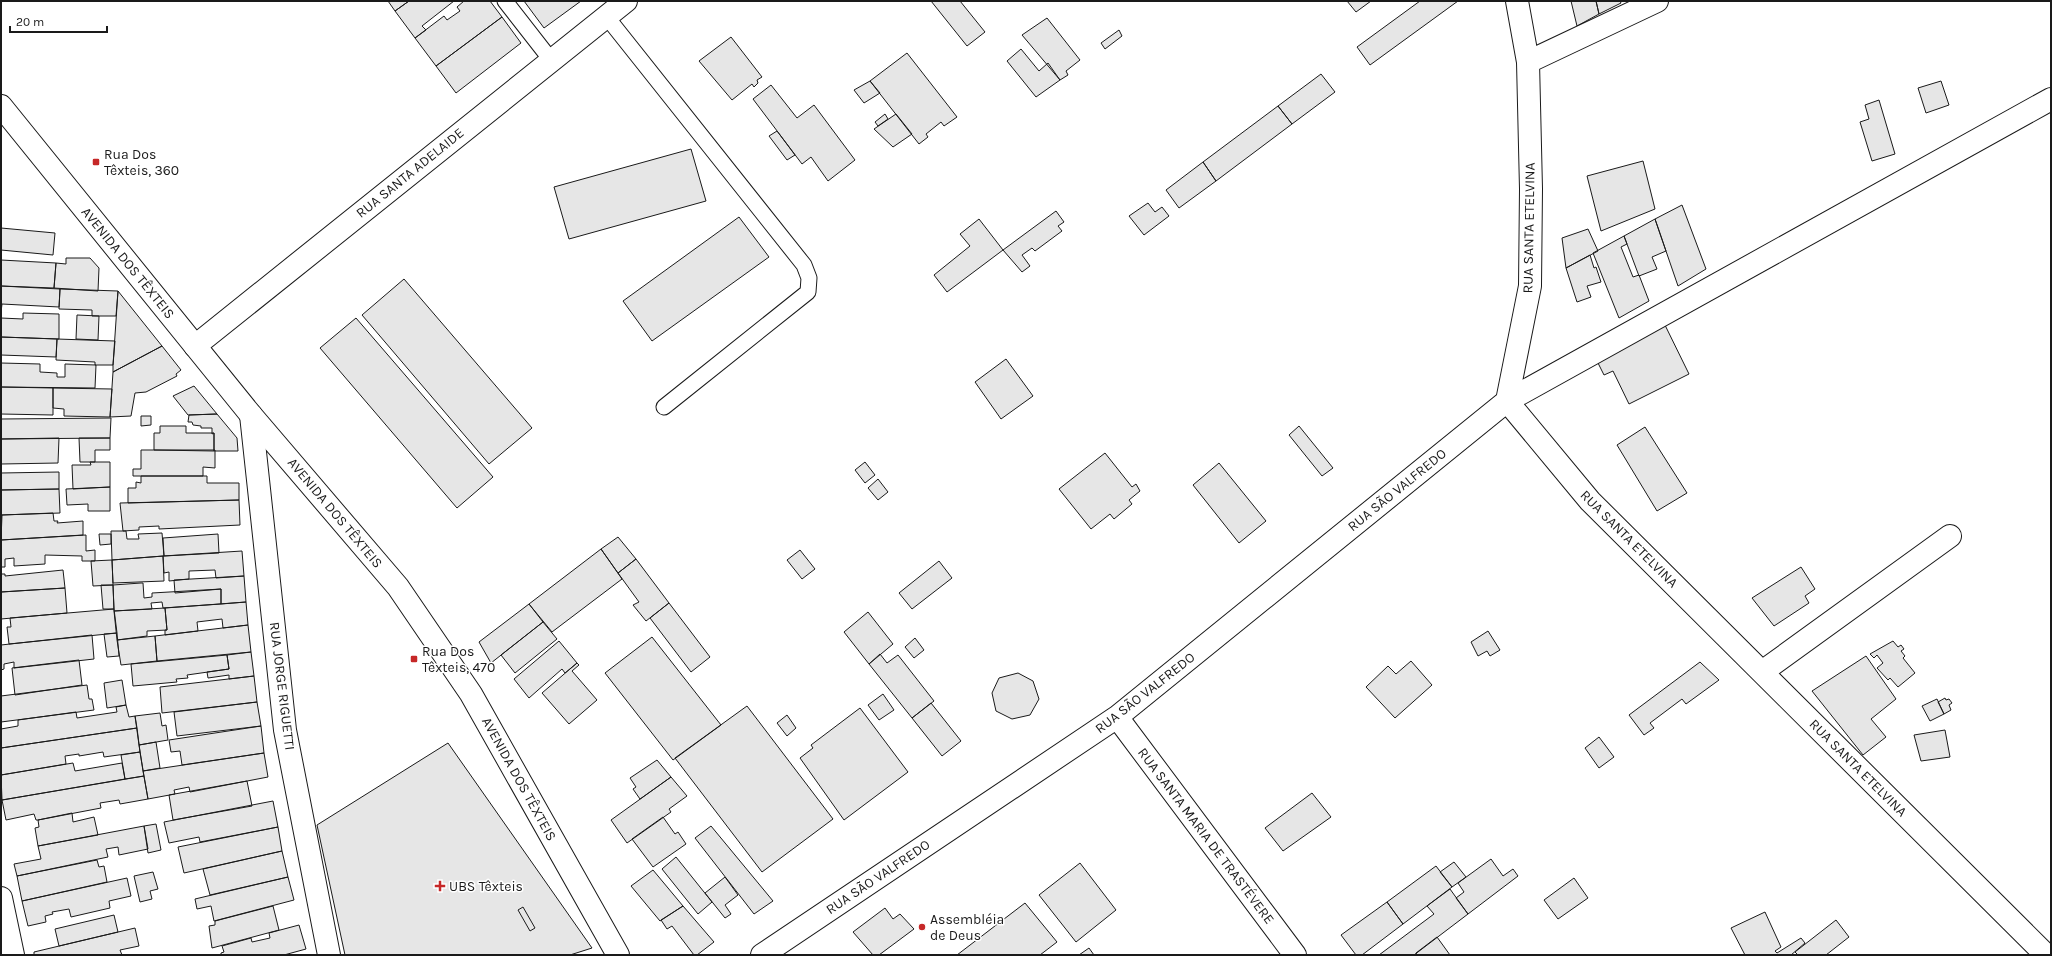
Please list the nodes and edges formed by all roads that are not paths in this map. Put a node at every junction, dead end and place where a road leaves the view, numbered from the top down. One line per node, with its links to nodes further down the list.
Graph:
1 (506, 1): 6 (lane)
2 (626, 1): 5 (street, RUA SANTA ADELAIDE)
3 (1517, 1): 7 (street, RUA SANTA ETELVINA)
4 (1657, 1): 7 (street)
5 (606, 16): 6 (street, RUA SANTA ADELAIDE); 12 (lane)
6 (551, 60): 10 (street, RUA SANTA ADELAIDE)
7 (1528, 62): 11 (street, RUA SANTA ETELVINA)
8 (2051, 99): 11 (street, RUA SÃO VALFREDO)
9 (1, 106): 10 (street, AVENIDA DOS TÊXTEIS)
10 (195, 346): 13 (street, AVENIDA DOS TÊXTEIS)
11 (1507, 402): 15 (street, RUA SANTA ETELVINA); 16 (street, RUA SÃO VALFREDO)
12 (664, 407)
13 (251, 415): 18 (street, AVENIDA DOS TÊXTEIS); 20 (street, RUA JORGE RIGUETTI)
14 (1950, 536): 15 (street)
15 (1762, 672): 23 (street, RUA SANTA ETELVINA)
16 (1117, 717): 21 (street, RUA SÃO VALFREDO); 22 (street, RUA SANTA MARIA DE TRASTÉVERE)
17 (1, 898): 19 (street)
18 (613, 954)
19 (13, 955)
20 (329, 955)
21 (762, 955)
22 (1295, 955)
23 (2046, 955)

